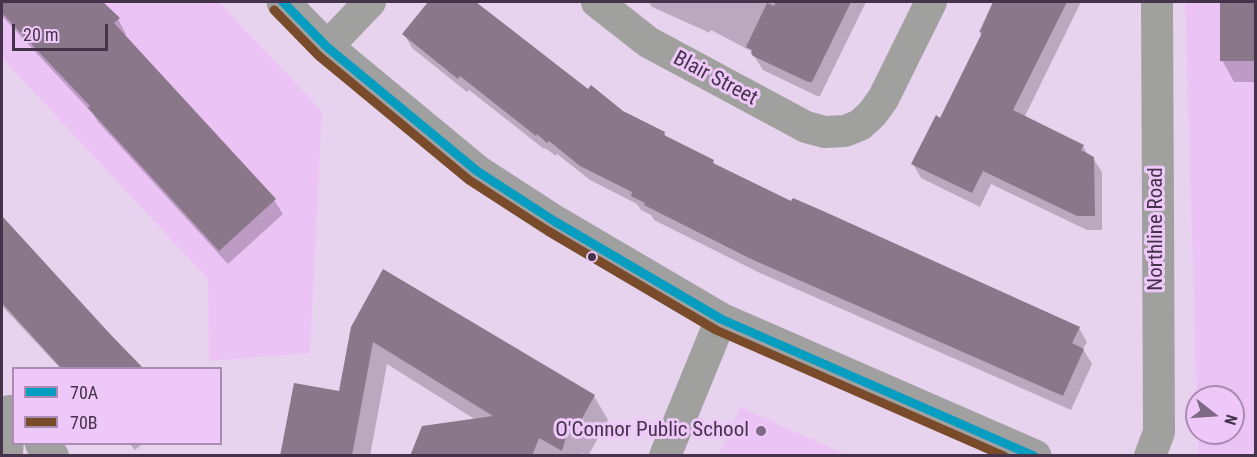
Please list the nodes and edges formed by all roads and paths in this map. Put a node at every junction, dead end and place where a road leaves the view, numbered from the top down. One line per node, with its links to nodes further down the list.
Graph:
1 (283, 2): 6 (main road)
2 (370, 2): 6 (street)
3 (597, 2): 4 (street, Blair Street)
4 (931, 2)
5 (1157, 2): 14 (street, Northline Road)
6 (327, 47): 7 (main road)
7 (721, 319): 12 (street); 13 (main road)
8 (8, 409): 10 (street)
9 (42, 445): 11 (street)
10 (7, 456)
11 (53, 456)
12 (665, 456)
13 (1035, 456)
14 (1150, 456)

